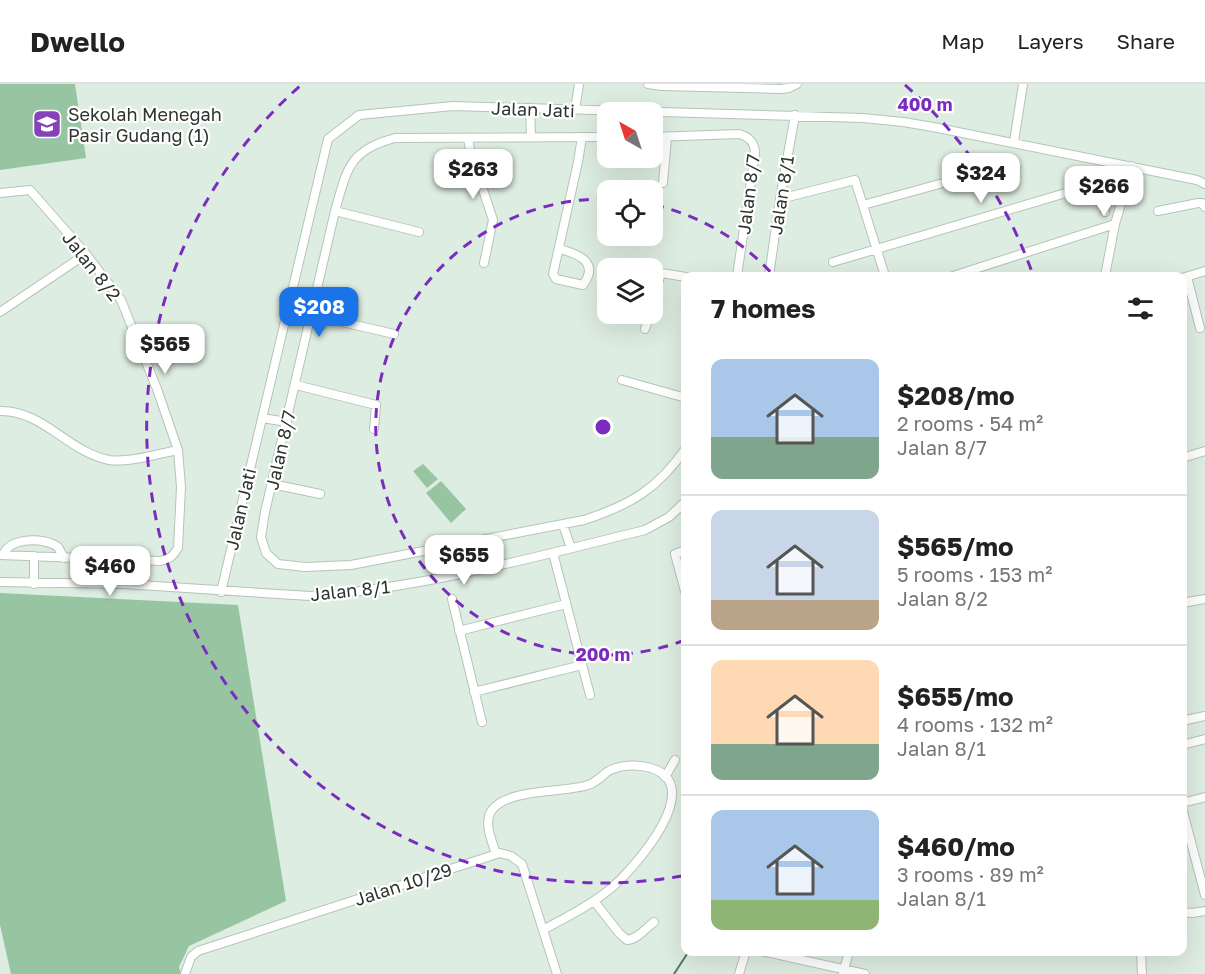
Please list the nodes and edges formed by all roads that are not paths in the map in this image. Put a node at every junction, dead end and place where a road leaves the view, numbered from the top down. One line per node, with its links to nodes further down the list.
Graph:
1 (579, 84): 7 (street)
2 (648, 84): 5 (street)
3 (797, 84): 5 (street)
4 (1021, 84): 15 (street)
5 (734, 86)
6 (530, 108): 7 (street, Jalan Jati); 9 (street); 54 (street, Jalan Jati)
7 (575, 110): 8 (street, Jalan Jati)
8 (795, 115): 15 (street, Jalan Jati); 21 (street, Jalan 8/1)
9 (531, 137): 10 (street, Jalan 8/7); 14 (street, Jalan 8/7)
10 (582, 137): 11 (street, Jalan 8/7); 30 (street)
11 (597, 137)
12 (663, 137): 13 (street, Jalan 8/7)
13 (667, 137): 18 (street); 35 (street, Jalan 8/7)
14 (468, 138): 24 (street, Jalan 8/7); 33 (street)
15 (1014, 142): 16 (street, Jalan Jati)
16 (1132, 166): 19 (street, Jalan Jati); 27 (street)
17 (994, 169): 22 (street)
18 (663, 183)
19 (1205, 184)
20 (0, 193): 31 (street, Jalan 8/2)
21 (780, 199): 22 (street); 36 (street, Jalan 8/1)
22 (863, 205): 29 (street)
23 (1205, 207): 25 (street)
24 (335, 211): 28 (street); 45 (street, Jalan 8/7)
25 (1158, 211)
26 (1105, 212): 29 (street)
27 (1115, 224): 38 (street); 39 (street)
28 (419, 232)
29 (876, 248): 32 (street); 37 (street)
30 (560, 249): 30 (street)
31 (86, 254): 44 (street); 57 (street, Jalan 8/2)
32 (833, 262)
33 (484, 263)
34 (1205, 271): 42 (street)
35 (738, 272)
36 (770, 272)
37 (884, 272)
38 (965, 272)
39 (1106, 272)
40 (663, 273): 41 (street)
41 (681, 276)
42 (1187, 277)
43 (1187, 285): 47 (street)
44 (0, 312)
45 (312, 315): 49 (street); 51 (street, Jalan 8/7)
46 (647, 324): 48 (street)
47 (1200, 328)
48 (645, 329)
49 (394, 334)
50 (622, 380): 52 (street)
51 (296, 385): 55 (street, Jalan 8/7); 56 (street)
52 (681, 397)
53 (0, 411): 57 (street)
54 (262, 418): 55 (street); 74 (street, Jalan Jati)
55 (287, 422): 61 (street, Jalan 8/7)
56 (374, 429)
57 (178, 450): 70 (street, Jalan 8/2)
58 (1205, 451): 60 (street)
59 (681, 454): 64 (street, Jalan 8/7)
60 (1187, 456)
61 (272, 484): 62 (street); 64 (street, Jalan 8/7)
62 (320, 494)
63 (681, 506): 65 (street, Jalan 8/1)
64 (563, 525): 65 (street)
65 (571, 548): 67 (street, Jalan 8/1)
66 (681, 552): 71 (street)
67 (553, 553): 74 (street, Jalan 8/1); 78 (street)
68 (1, 555): 69 (street, Jalan 8/2); 70 (street)
69 (34, 556): 70 (street, Jalan 8/2); 73 (street)
70 (64, 558)
71 (681, 577)
72 (0, 582): 73 (street, Jalan 8/1)
73 (33, 584): 74 (street, Jalan 8/1)
74 (220, 591)
75 (1205, 598): 77 (street)
76 (452, 599): 79 (street)
77 (1187, 602)
78 (566, 604): 79 (street); 80 (street)
79 (459, 631): 81 (street)
80 (582, 665): 81 (street); 82 (street)
81 (474, 692): 85 (street)
82 (590, 695)
83 (1205, 716): 84 (street)
84 (1187, 720)
85 (482, 722)
86 (1205, 738): 87 (street)
87 (1187, 743)
88 (675, 760): 89 (street)
89 (665, 777): 93 (street); 95 (street)
90 (1205, 797): 91 (street)
91 (1187, 802)
92 (1187, 827): 94 (street)
93 (496, 854): 99 (street); 105 (street, Jalan 10/29)
94 (1205, 895)
95 (594, 901): 98 (street); 99 (street)
96 (1205, 911): 97 (street)
97 (1187, 914)
98 (654, 922)
99 (543, 930): 106 (street)
100 (744, 956): 107 (street)
101 (800, 956): 104 (street)
102 (848, 956): 104 (street)
103 (1140, 956): 109 (street)
104 (844, 971): 108 (street)
105 (185, 974)
106 (557, 974)
107 (739, 974)
108 (865, 974)
109 (1142, 974)

